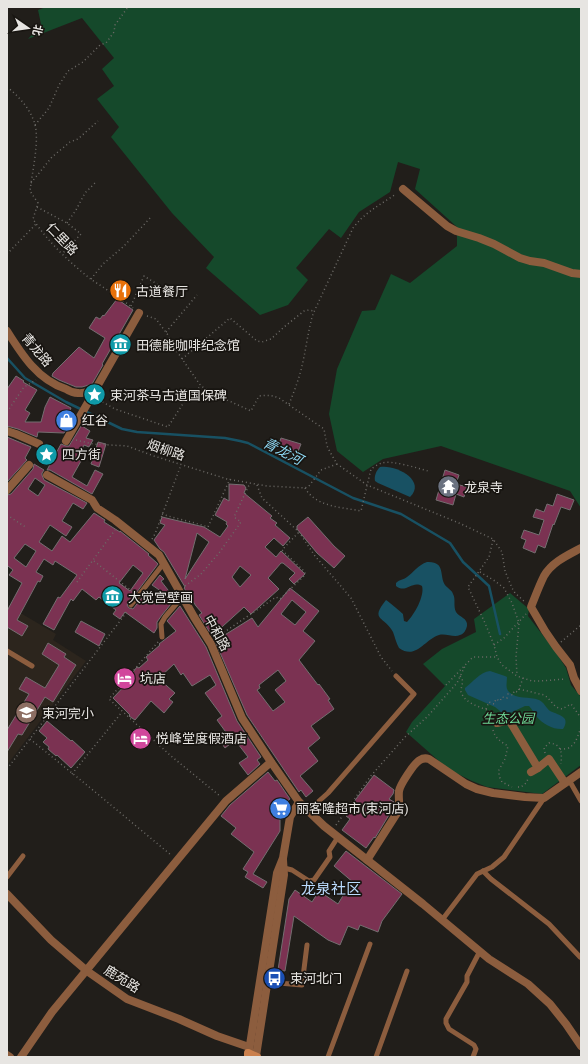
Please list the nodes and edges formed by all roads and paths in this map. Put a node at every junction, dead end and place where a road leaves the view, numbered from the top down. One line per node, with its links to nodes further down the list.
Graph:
1 (128, 7): 4 (path)
2 (7, 88): 4 (path, 仁里路)
3 (98, 121): 6 (path)
4 (35, 125): 6 (path, 仁里路)
5 (96, 182): 10 (path)
6 (31, 183): 8 (path, 仁里路)
7 (403, 189): 14 (street); 19 (path)
8 (37, 207): 10 (path); 11 (path, 仁里路)
9 (152, 216): 15 (path)
10 (67, 223): 13 (path)
11 (36, 224): 12 (path); 13 (path, 仁里路)
12 (7, 254)
13 (62, 254): 15 (path, 仁里路)
14 (581, 274)
15 (91, 279): 18 (path, 仁里路)
16 (165, 289): 18 (path)
17 (197, 295): 22 (path)
18 (131, 306): 20 (path, 仁里路)
19 (314, 311): 23 (path); 27 (path)
20 (139, 313): 22 (path, 仁里路); 26 (street)
21 (7, 331): 26 (street, 青龙路)
22 (166, 332): 23 (path, 仁里路)
23 (182, 359): 25 (path, 仁里路)
24 (35, 380): 28 (path)
25 (201, 386): 26 (path); 27 (path)
26 (95, 393): 30 (street)
27 (289, 405): 32 (path)
28 (7, 412)
29 (7, 431): 31 (street)
30 (68, 439): 34 (path, 烟柳路)
31 (39, 444)
32 (337, 464): 40 (path); 41 (path)
33 (29, 465): 42 (street)
34 (181, 465): 37 (path, 烟柳路); 43 (path)
35 (428, 471): 40 (path)
36 (47, 475): 45 (street, 中和路)
37 (230, 479): 38 (path, 烟柳路); 43 (path)
38 (250, 483): 39 (path, 烟柳路); 55 (path)
39 (257, 485): 41 (path, 烟柳路); 47 (path)
40 (366, 486): 41 (path); 48 (path)
41 (305, 488)
42 (7, 490)
43 (162, 514): 49 (path)
44 (7, 515): 46 (path)
45 (120, 524): 49 (street, 中和路); 51 (path)
46 (27, 528)
47 (299, 532): 62 (path); 69 (path)
48 (493, 539): 53 (path); 58 (path)
49 (148, 546): 52 (street, 中和路)
50 (581, 548): 58 (street)
51 (93, 560): 54 (path); 56 (path)
52 (164, 563): 55 (street, 中和路); 56 (lane)
53 (480, 572): 59 (path); 63 (path)
54 (77, 582)
55 (181, 594): 61 (lane); 62 (street, 中和路)
56 (138, 595): 57 (lane)
57 (131, 605): 84 (path)
58 (531, 608): 59 (path); 64 (street)
59 (519, 623): 63 (path); 71 (path)
60 (581, 625): 64 (path)
61 (162, 638): 78 (path)
62 (210, 642): 86 (street, 中和路)
63 (494, 645): 66 (path)
64 (556, 647): 73 (street)
65 (7, 651): 67 (lane)
66 (497, 657): 68 (path); 71 (path)
67 (32, 666)
68 (465, 666): 70 (path); 74 (path)
69 (396, 676): 96 (lane)
70 (460, 676): 77 (path); 97 (path)
71 (517, 676): 72 (path)
72 (522, 678): 73 (path); 75 (path)
73 (574, 678): 76 (street)
74 (446, 686)
75 (519, 689): 77 (path); 79 (path)
76 (581, 691)
77 (486, 709): 80 (path)
78 (122, 712): 90 (path); 93 (path)
79 (581, 718)
80 (497, 723): 88 (street); 88 (path)
81 (581, 727): 82 (path)
82 (578, 734): 83 (path); 85 (path)
83 (581, 735)
84 (30, 739): 87 (path); 90 (path)
85 (560, 749)
86 (271, 762): 93 (street); 95 (street, 中和路)
87 (7, 769)
88 (534, 770): 91 (street)
89 (581, 772): 91 (street)
90 (72, 774): 101 (path)
91 (567, 782): 92 (street); 94 (lane)
92 (544, 798): 102 (street); 104 (lane)
93 (226, 801): 101 (street)
94 (581, 801)
95 (298, 802): 96 (street, 中和路); 100 (street)
96 (308, 811): 97 (street, 中和路)
97 (331, 831): 98 (street, 中和路)
98 (338, 837): 102 (street, 中和路); 103 (lane)
99 (23, 856): 105 (lane)
100 (283, 858): 103 (street); 117 (street)
101 (177, 860): 112 (street)
102 (367, 860): 107 (street, 中和路)
103 (284, 868): 114 (street)
104 (483, 871): 107 (lane); 111 (lane)
105 (7, 877)
106 (7, 894): 112 (street, 鹿苑路)
107 (442, 920): 110 (street, 中和路)
108 (307, 944): 114 (lane)
109 (370, 944): 120 (lane)
110 (480, 952): 115 (street, 中和路); 122 (lane)
111 (580, 957)
112 (87, 971): 117 (street, 鹿苑路); 119 (street)
113 (407, 971): 121 (lane)
114 (267, 982): 117 (street)
115 (581, 1046)
116 (7, 1054): 118 (street)
117 (253, 1055)
118 (10, 1057)
119 (21, 1057)
120 (328, 1057)
121 (376, 1057)
122 (473, 1057)

